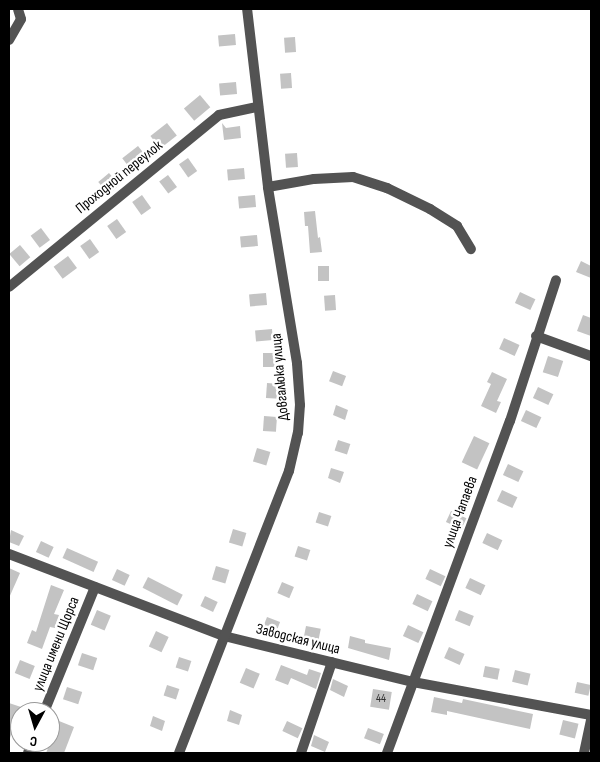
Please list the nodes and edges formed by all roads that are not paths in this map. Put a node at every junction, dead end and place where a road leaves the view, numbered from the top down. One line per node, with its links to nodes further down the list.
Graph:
1 (18, 9): 3 (street)
2 (247, 9): 4 (street, Довгалюка улица)
3 (9, 40)
4 (258, 107): 5 (street, Довгалюка улица); 8 (street, Проходной переулок)
5 (268, 187): 6 (street); 13 (street, Довгалюка улица)
6 (471, 249)
7 (556, 280): 9 (street, улица Чапаева)
8 (9, 287)
9 (536, 336): 10 (street); 15 (street, улица Чапаева)
10 (591, 356)
11 (9, 554): 12 (street, Заводская улица)
12 (95, 587): 13 (street, Заводская улица); 16 (street, улица имени Щорса)
13 (224, 636): 14 (street, Заводская улица); 19 (street, Довгалюка улица)
14 (332, 662): 15 (street, Заводская улица); 20 (street)
15 (413, 682): 17 (street, Заводская улица); 21 (street, улица Чапаева)
16 (48, 702)
17 (591, 715)
18 (591, 720): 22 (street)
19 (179, 753)
20 (301, 753)
21 (387, 753)
22 (584, 753)

